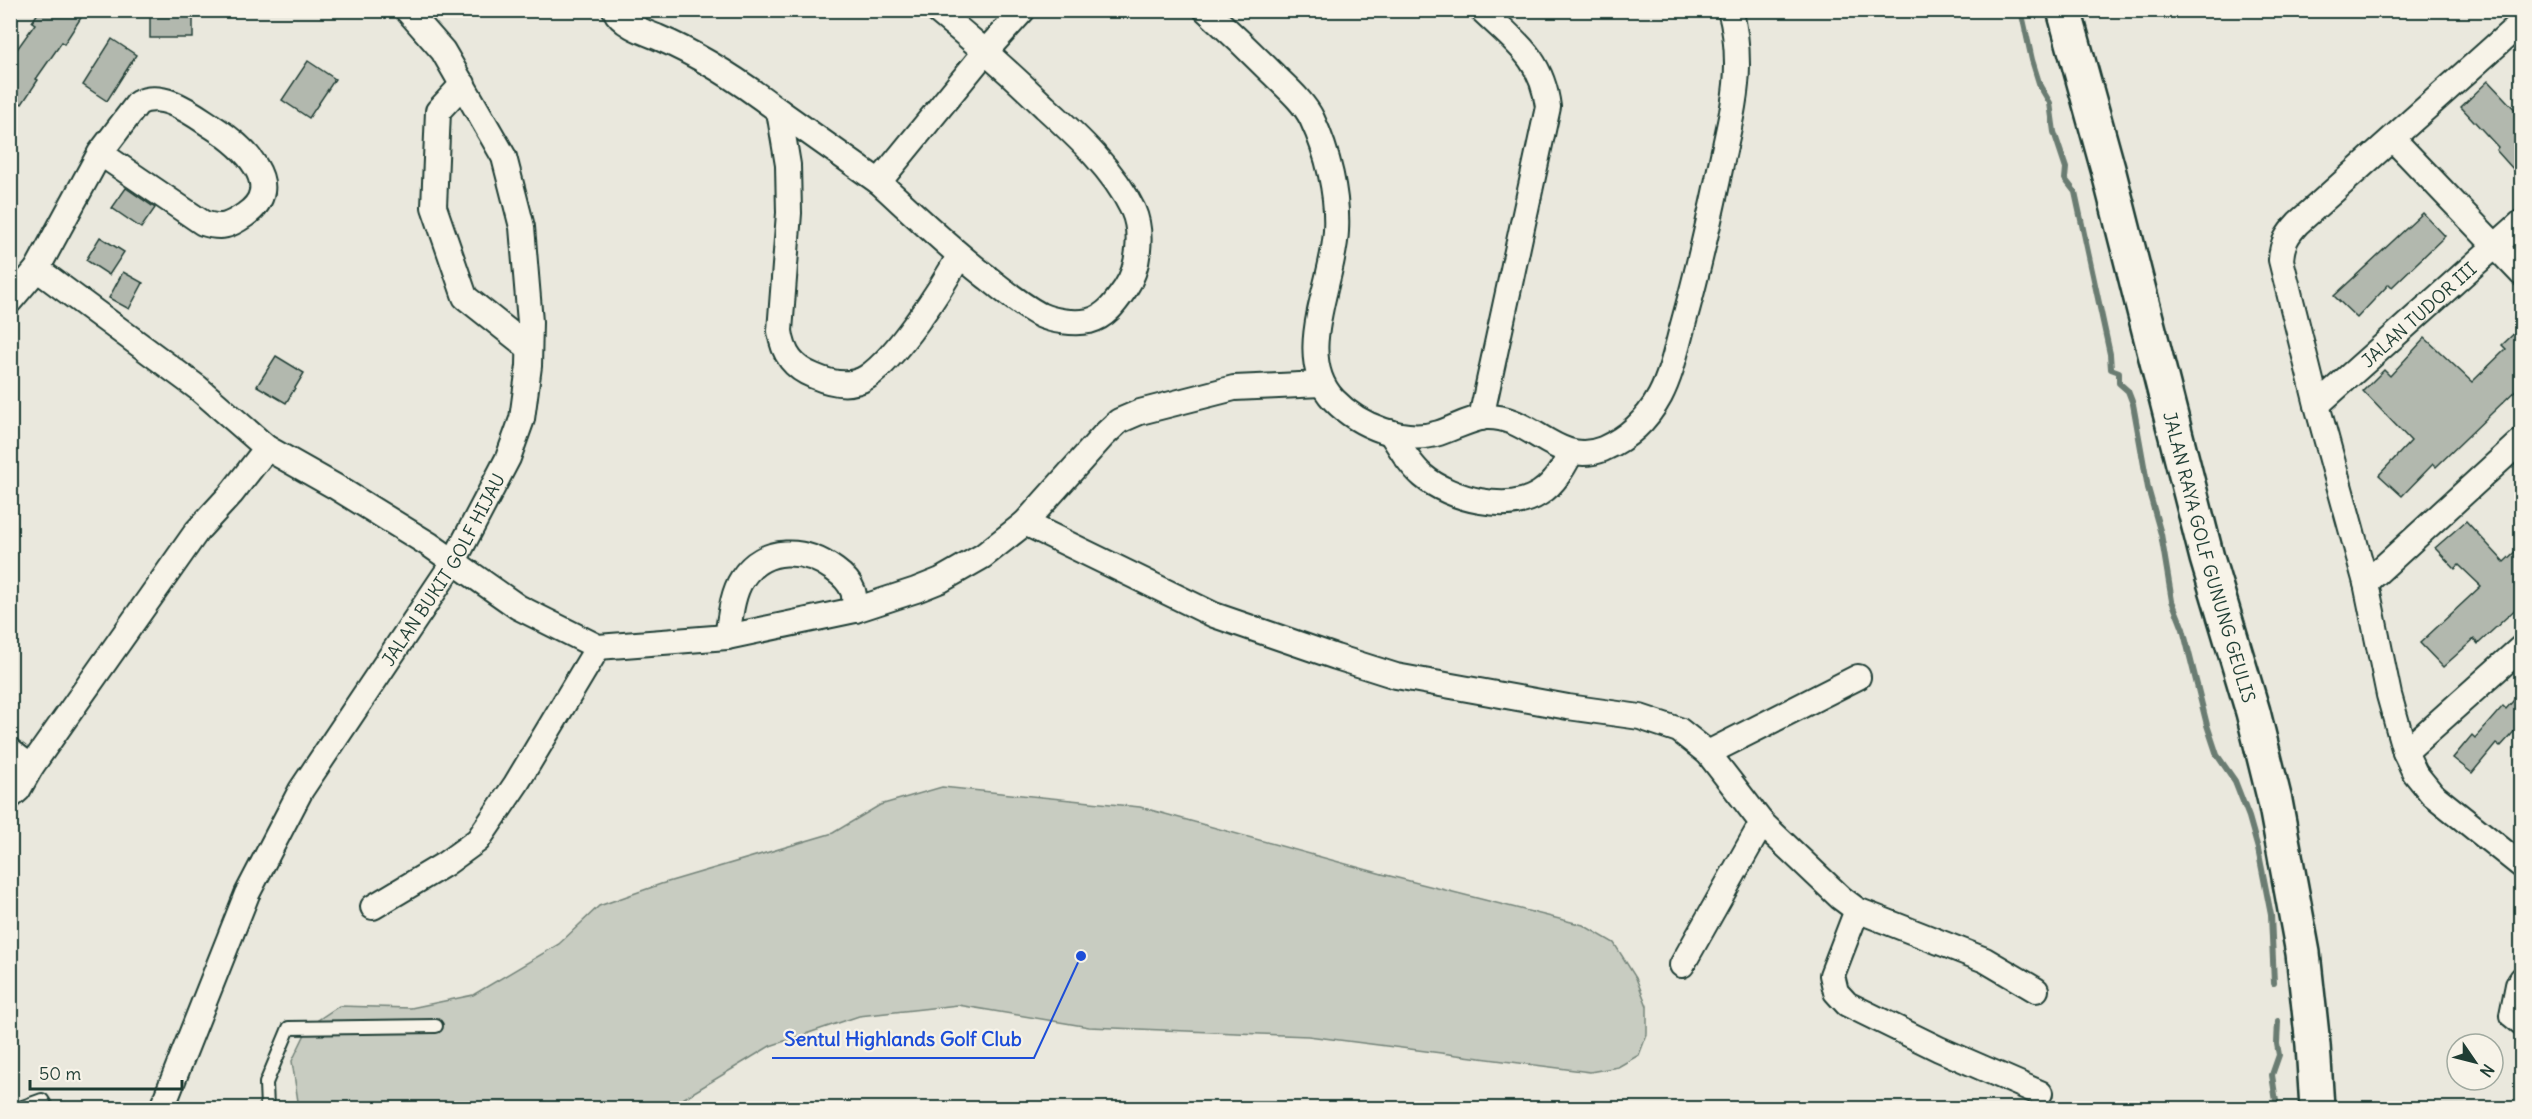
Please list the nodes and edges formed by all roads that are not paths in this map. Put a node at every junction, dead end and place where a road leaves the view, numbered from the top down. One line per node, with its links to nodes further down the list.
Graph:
1 (407, 10): 11 (street, JALAN BUKIT GOLF HIJAU)
2 (615, 10): 12 (street)
3 (936, 10): 10 (street)
4 (1023, 10): 10 (street)
5 (1206, 10): 23 (street)
6 (1482, 10): 25 (street)
7 (1730, 10): 29 (street)
8 (2064, 10): 57 (main road, JALAN RAYA GOLF GUNUNG GEULIS)
9 (2522, 22): 13 (street)
10 (986, 51): 15 (street); 18 (street)
11 (463, 84): 22 (street, JALAN BUKIT GOLF HIJAU); 22 (street)
12 (778, 111): 15 (street); 18 (street)
13 (2393, 139): 17 (street); 24 (street)
14 (100, 153): 14 (street); 19 (street)
15 (879, 182): 18 (street)
16 (2522, 222): 17 (street, JALAN TUDOR III)
17 (2495, 247): 20 (street); 24 (street, JALAN TUDOR III)
18 (959, 256)
19 (37, 269): 21 (street); 28 (street)
20 (2522, 274)
21 (10, 301)
22 (530, 348): 31 (street, JALAN BUKIT GOLF HIJAU)
23 (1321, 384): 26 (street); 30 (street)
24 (2317, 405): 32 (street)
25 (1481, 418): 26 (street); 29 (street)
26 (1390, 432): 29 (street)
27 (2522, 440): 32 (street)
28 (267, 448): 31 (street); 41 (street)
29 (1572, 453)
30 (1025, 523): 33 (street); 40 (street)
31 (453, 563): 35 (street); 53 (street, JALAN BUKIT GOLF HIJAU)
32 (2366, 584): 39 (street)
33 (855, 610): 34 (street); 34 (street)
34 (727, 637): 35 (street)
35 (598, 647): 45 (street)
36 (2522, 647): 39 (street)
37 (1858, 677): 40 (street)
38 (10, 751): 41 (street)
39 (2405, 752): 44 (street)
40 (1708, 753): 43 (street)
41 (31, 767): 42 (street)
42 (10, 796)
43 (1762, 823): 46 (street); 47 (street)
44 (2522, 866)
45 (373, 907)
46 (1857, 910): 49 (street); 52 (street)
47 (1682, 965)
48 (2522, 980): 50 (street)
49 (2036, 990)
50 (2522, 1023)
51 (436, 1026): 56 (lane)
52 (2040, 1093)
53 (163, 1106)
54 (20, 1108): 55 (lane)
55 (47, 1108)
56 (267, 1108)
57 (2317, 1108)

